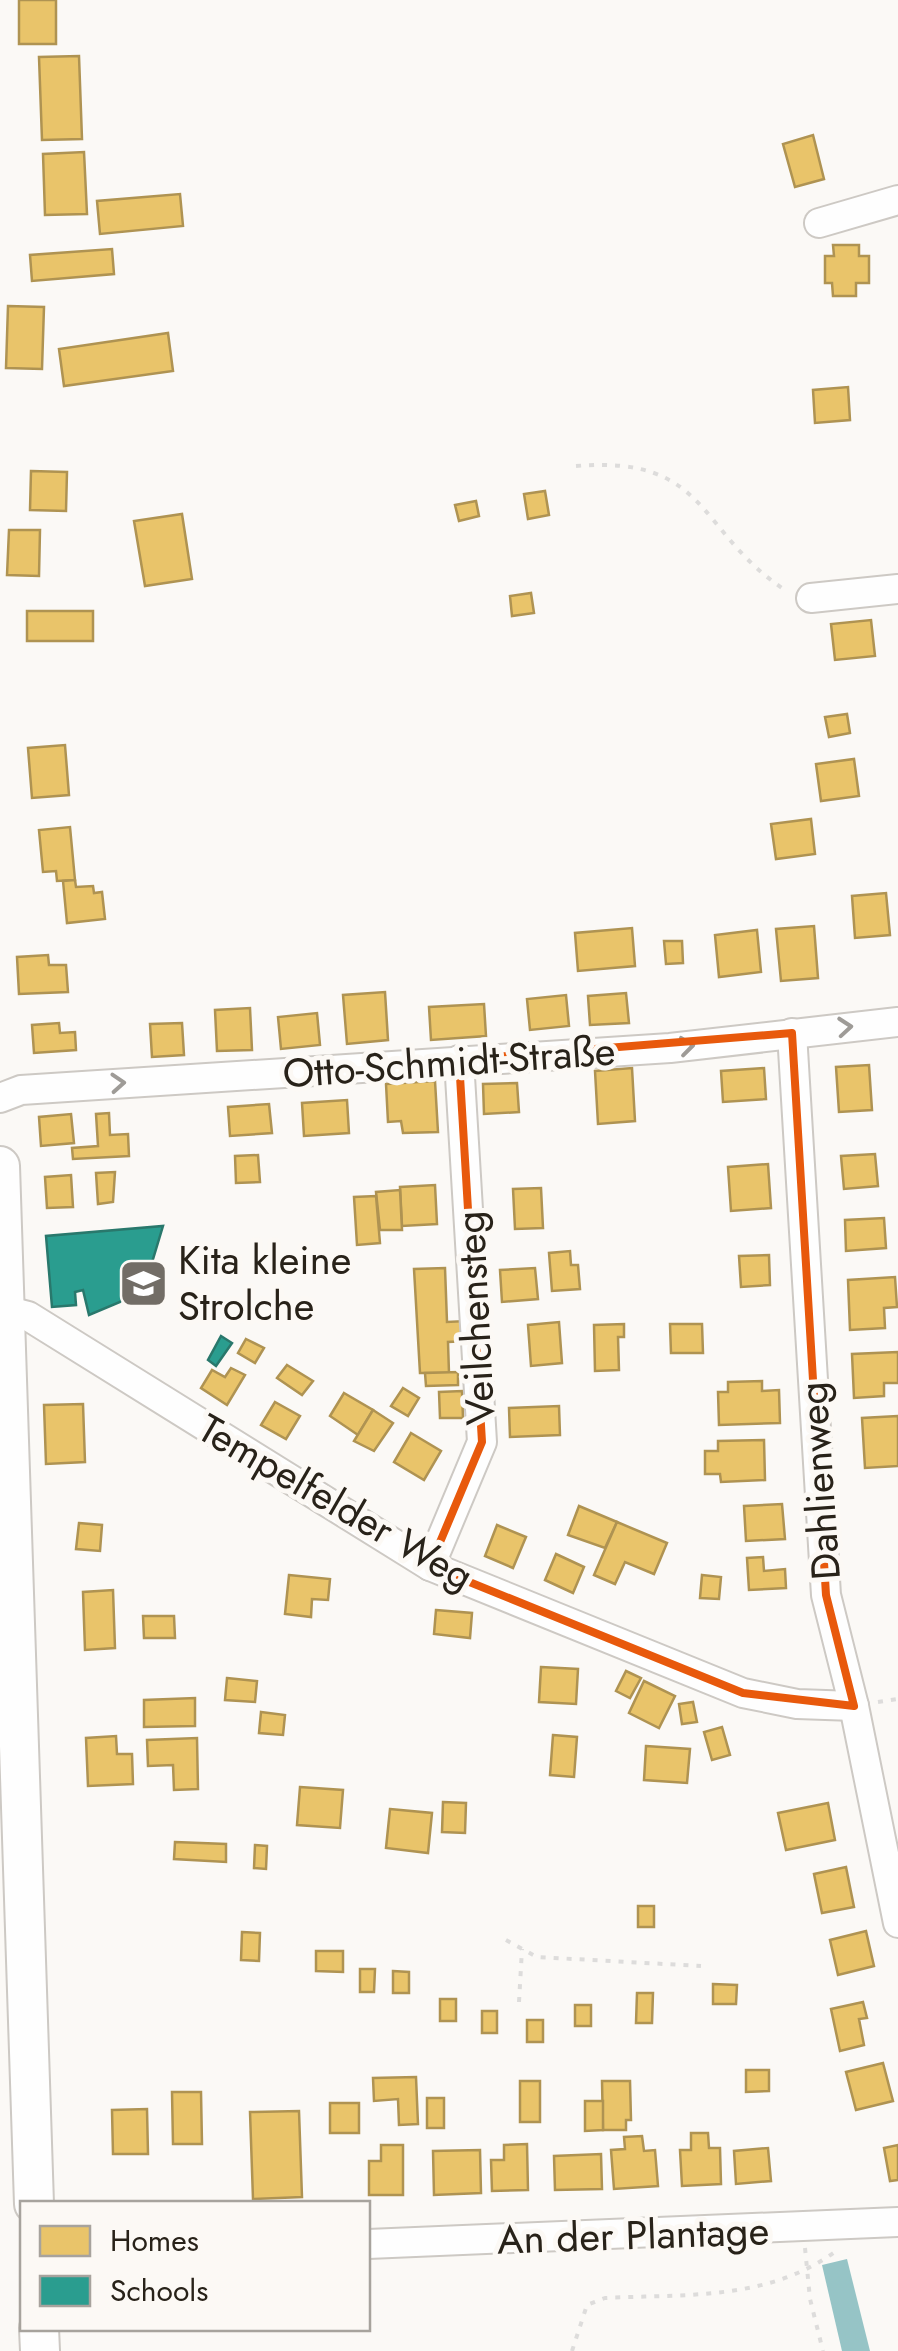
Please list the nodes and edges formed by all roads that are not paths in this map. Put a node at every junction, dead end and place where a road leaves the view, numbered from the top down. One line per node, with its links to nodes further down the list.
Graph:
1 (898, 200): 2 (street)
2 (820, 223)
3 (898, 589): 4 (street)
4 (812, 598)
5 (898, 1022): 6 (street, Otto-Schmidt-Straße, one-way to 5)
6 (792, 1033): 7 (street, Otto-Schmidt-Straße, one-way to 6); 12 (street, Dahlienweg)
7 (459, 1060): 8 (street, Otto-Schmidt-Straße, one-way to 7); 11 (street, Veilchensteg)
8 (0, 1098)
9 (0, 1166): 10 (main road)
10 (5, 1310): 11 (street, Tempelfelder Weg); 14 (main road)
11 (430, 1566): 12 (street, Tempelfelder Weg)
12 (854, 1706): 13 (street, Dahlienweg)
13 (898, 1923)
14 (34, 2201)
15 (898, 2222): 16 (street, An der Plantage)
16 (370, 2244)

